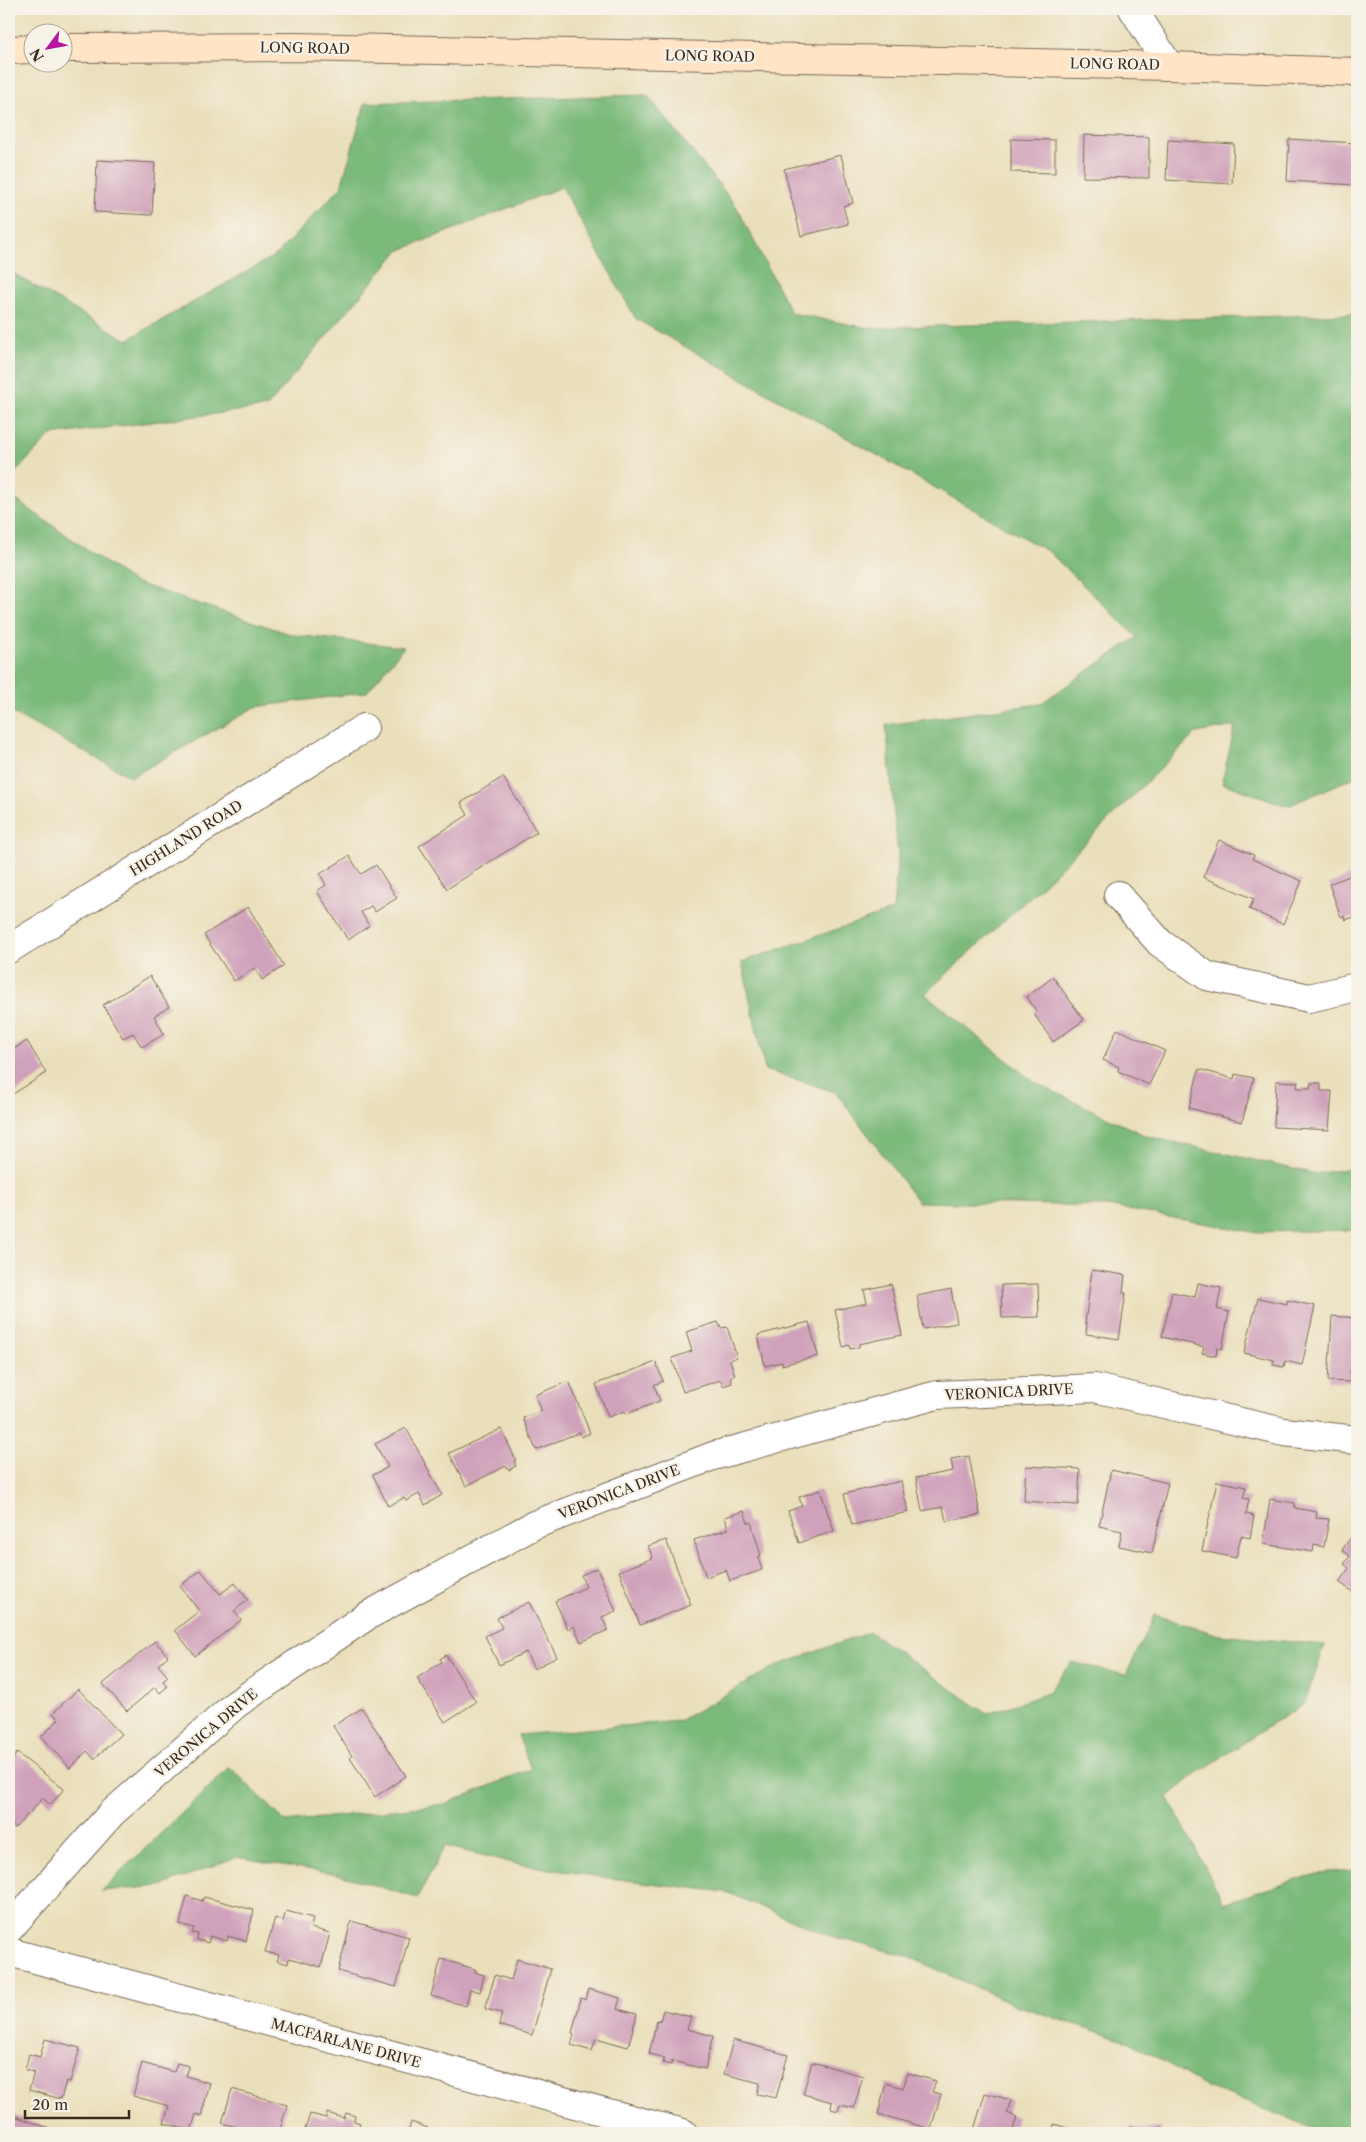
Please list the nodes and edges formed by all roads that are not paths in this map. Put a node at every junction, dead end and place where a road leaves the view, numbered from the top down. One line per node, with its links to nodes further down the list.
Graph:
1 (1133, 9): 5 (street)
2 (72, 48): 5 (street, LONG ROAD)
3 (22, 49): 4 (street)
4 (9, 50)
5 (1169, 66): 6 (street, LONG ROAD)
6 (1357, 72)
7 (364, 728): 9 (street, HIGHLAND ROAD)
8 (1118, 896): 10 (street)
9 (9, 949)
10 (1357, 988)
11 (1357, 1440): 12 (street, VERONICA DRIVE)
12 (9, 1929)
13 (9, 1952): 14 (street, MACFARLANE DRIVE)
14 (683, 2133)

